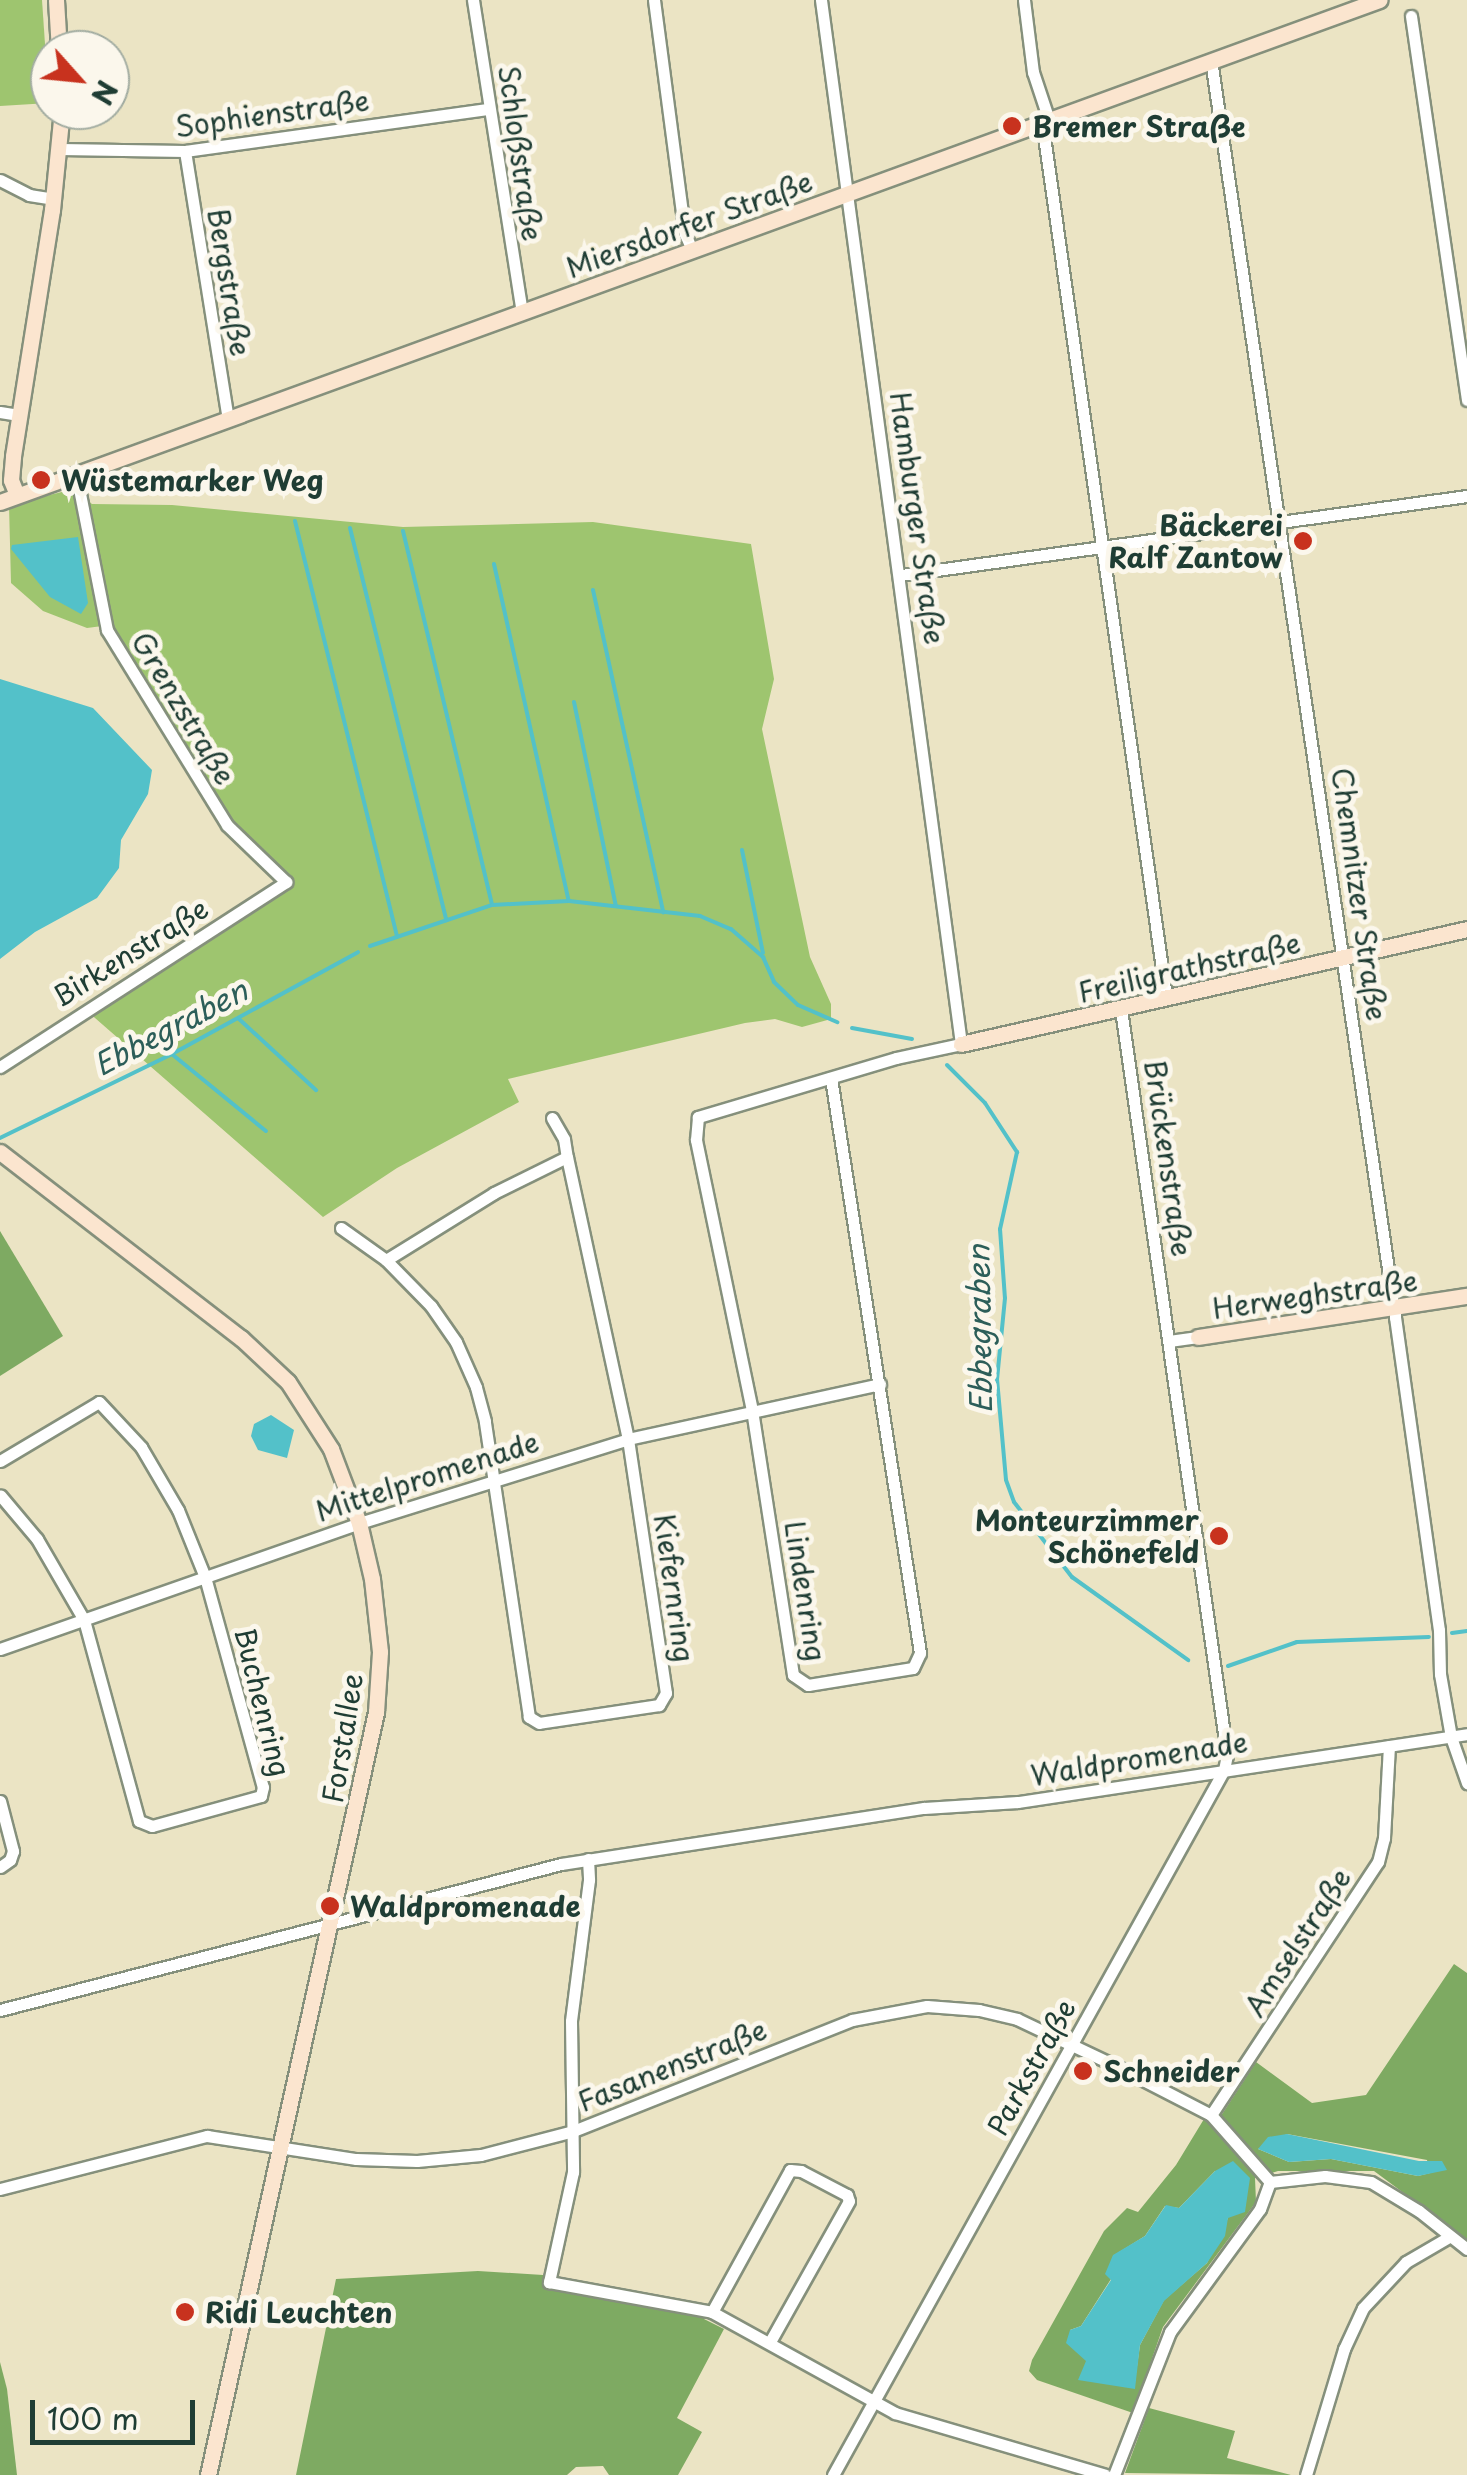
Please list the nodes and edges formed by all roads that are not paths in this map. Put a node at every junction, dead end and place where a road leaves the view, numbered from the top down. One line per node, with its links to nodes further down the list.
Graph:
1 (56, 0): 8 (street)
2 (473, 0): 10 (street, Schloßstraße)
3 (654, 0): 18 (street)
4 (820, 0): 16 (street, Hamburger Straße)
5 (1024, 0): 11 (street)
6 (1380, 0): 9 (street, Miersdorfer Straße)
7 (1411, 16): 20 (street)
8 (58, 30)
9 (1211, 60): 11 (street, Miersdorfer Straße); 28 (street, Chemnitzer Straße)
10 (490, 109): 14 (street, Sophienstraße); 19 (street, Schloßstraße)
11 (1045, 121): 16 (street, Miersdorfer Straße); 29 (street)
12 (61, 130): 13 (street)
13 (60, 150): 14 (street, Sophienstraße); 17 (street)
14 (185, 151): 23 (street, Bergstraße)
15 (0, 180): 17 (street)
16 (847, 194): 18 (street, Miersdorfer Straße); 30 (street, Hamburger Straße)
17 (54, 198): 22 (street)
18 (692, 250): 19 (street, Miersdorfer Straße)
19 (522, 312): 23 (street, Miersdorfer Straße)
20 (1466, 391)
21 (0, 412): 22 (street)
22 (19, 415): 25 (street)
23 (228, 419): 24 (street, Miersdorfer Straße)
24 (76, 474): 25 (street, Miersdorfer Straße); 31 (street, Grenzstraße)
25 (16, 496): 27 (street, Miersdorfer Straße)
26 (1467, 496): 28 (street)
27 (0, 502)
28 (1280, 523): 29 (street); 33 (street, Chemnitzer Straße)
29 (1103, 546): 30 (street); 34 (street)
30 (901, 575): 36 (street, Hamburger Straße)
31 (286, 882): 38 (street, Birkenstraße)
32 (1467, 929): 33 (street, Freiligrathstraße)
33 (1344, 956): 34 (street, Freiligrathstraße); 46 (street, Chemnitzer Straße)
34 (1166, 998): 35 (street, Freiligrathstraße)
35 (1121, 1009): 36 (street, Freiligrathstraße); 48 (street, Brückenstraße)
36 (962, 1044): 37 (street, Freiligrathstraße)
37 (923, 1053): 39 (street, Lindenring)
38 (0, 1067)
39 (831, 1078): 49 (street, Lindenring); 50 (street, Lindenring)
40 (552, 1118): 42 (street, Kiefernring)
41 (0, 1152): 55 (street, Forstallee)
42 (568, 1157): 44 (street); 51 (street, Kiefernring)
43 (341, 1228): 44 (street, Kiefernring)
44 (386, 1260): 53 (street, Kiefernring)
45 (1467, 1296): 46 (street, Herweghstraße)
46 (1394, 1308): 47 (street, Herweghstraße); 60 (street, Chemnitzer Straße)
47 (1198, 1336): 48 (street, Herweghstraße)
48 (1170, 1341): 62 (street, Brückenstraße)
49 (880, 1384): 50 (street, Mittelpromenade); 50 (street, Lindenring)
50 (752, 1410): 51 (street, Mittelpromenade)
51 (628, 1438): 53 (street, Mittelpromenade); 53 (street, Kiefernring)
52 (0, 1461): 56 (street, Buchenring)
53 (494, 1479): 55 (street, Mittelpromenade)
54 (0, 1495): 57 (street, Buchenring)
55 (358, 1523): 56 (street, Mittelpromenade); 67 (street, Forstallee)
56 (205, 1576): 57 (street, Mittelpromenade); 57 (street, Buchenring)
57 (84, 1620): 58 (street, Mittelpromenade)
58 (0, 1649)
59 (1467, 1734): 60 (street, Waldpromenade)
60 (1451, 1737): 61 (street, Waldpromenade); 63 (street, Chemnitzer Straße)
61 (1389, 1746): 62 (street, Waldpromenade); 70 (street, Amselstraße)
62 (1224, 1770): 65 (street, Waldpromenade); 69 (street, Parkstraße)
63 (1467, 1783)
64 (0, 1801): 66 (street)
65 (588, 1859): 67 (street, Waldpromenade); 71 (street)
66 (0, 1867)
67 (332, 1921): 68 (street, Waldpromenade); 72 (street, Forstallee)
68 (0, 2010)
69 (1072, 2044): 70 (street); 71 (street, Fasanenstraße); 79 (street, Parkstraße)
70 (1212, 2116): 73 (street)
71 (573, 2131): 72 (street, Fasanenstraße); 77 (street)
72 (282, 2148): 74 (street, Fasanenstraße); 80 (street, Forstallee)
73 (1270, 2182): 75 (street); 83 (street)
74 (0, 2189)
75 (1449, 2237): 76 (street); 84 (street)
76 (1467, 2250)
77 (712, 2312): 78 (street); 78 (street)
78 (770, 2342): 79 (street)
79 (873, 2402): 81 (street, Parkstraße); 82 (street)
80 (208, 2475)
81 (834, 2475)
82 (1105, 2475)
83 (1114, 2475)
84 (1306, 2475)

